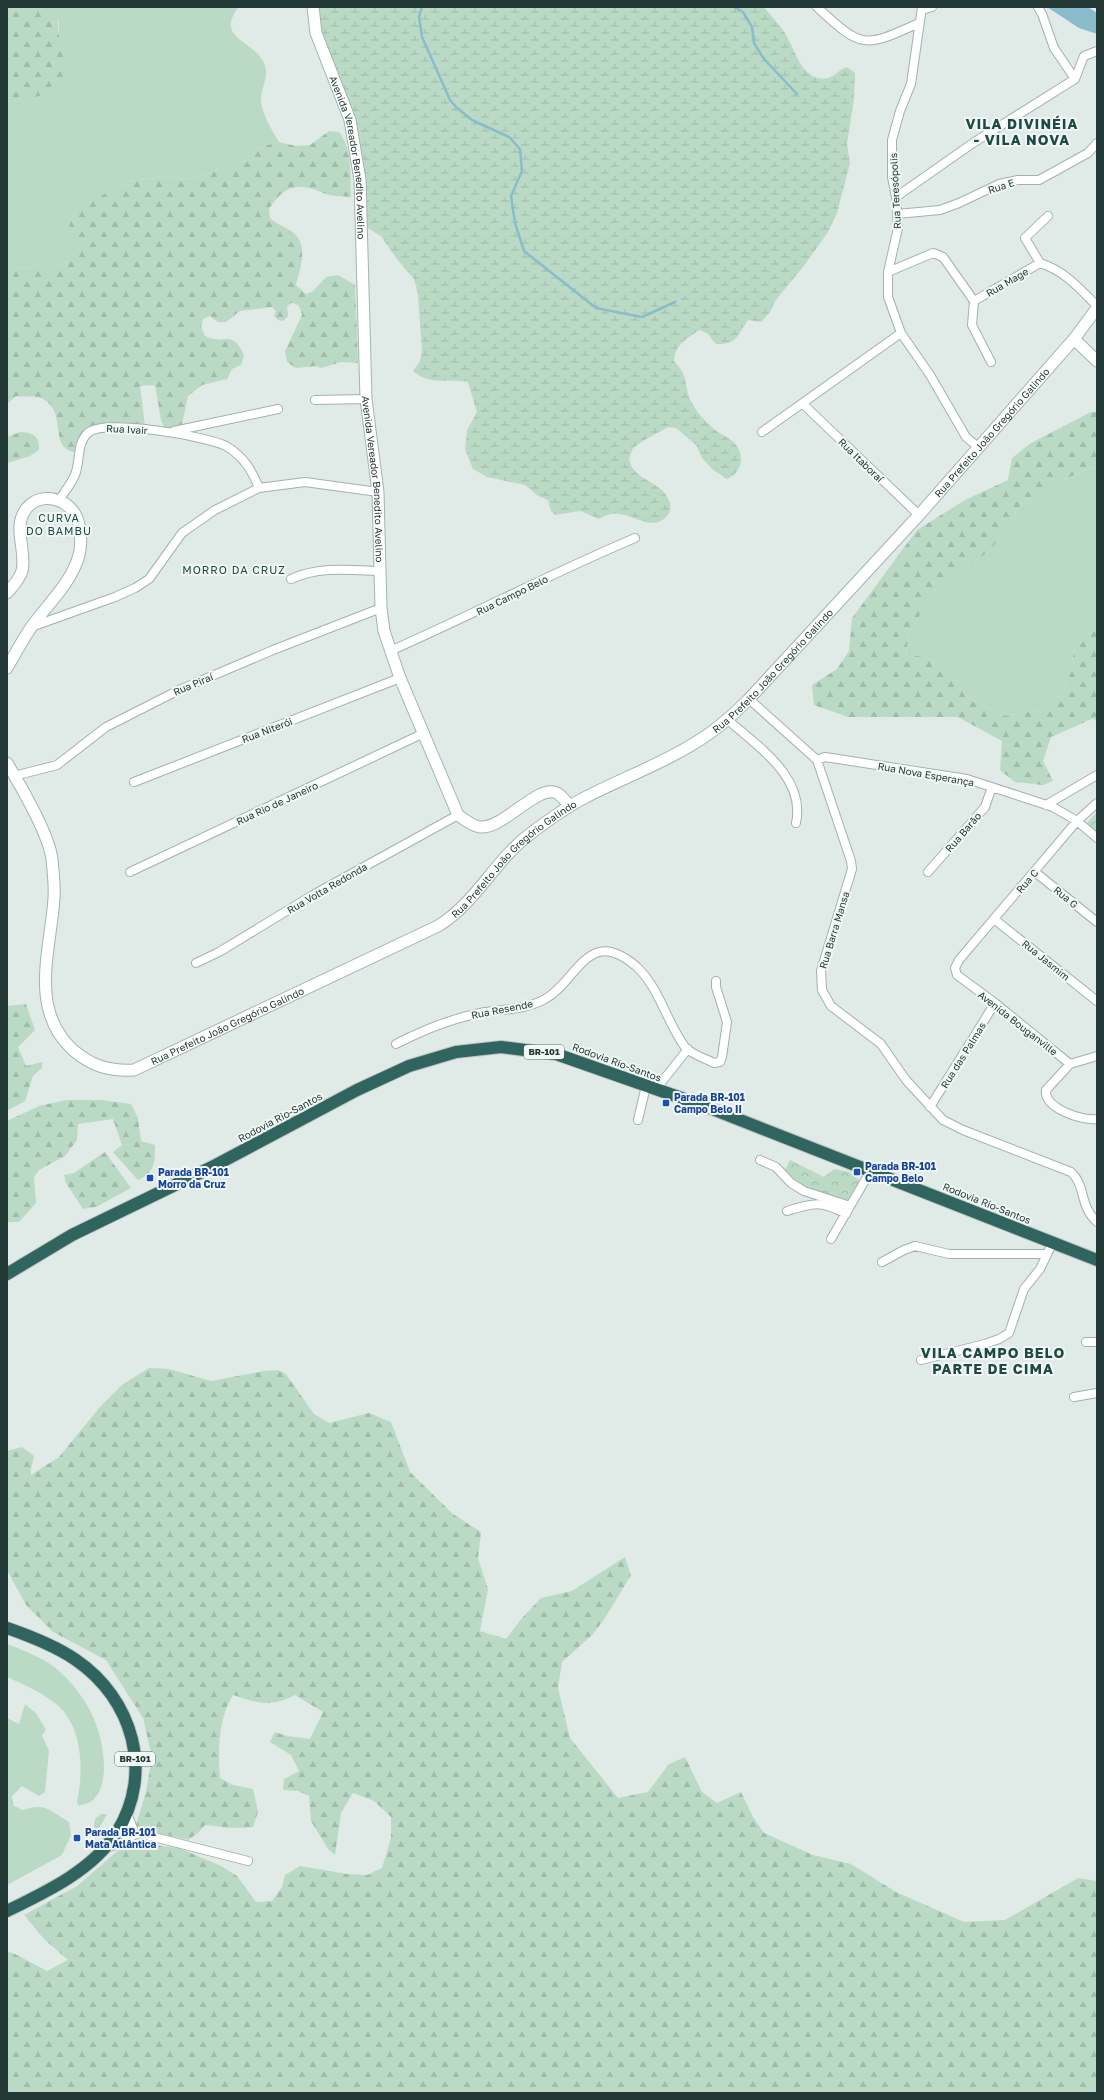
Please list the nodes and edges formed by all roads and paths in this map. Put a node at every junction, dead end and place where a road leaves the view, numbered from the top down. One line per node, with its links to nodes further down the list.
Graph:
1 (313, 7): 21 (main road, Avenida Vereador Benedito Avelino)
2 (817, 7): 6 (street)
3 (932, 7): 5 (street)
4 (1038, 7): 8 (street)
5 (922, 9): 6 (street, Rua Teresópolis)
6 (919, 23): 10 (street, Rua Teresópolis)
7 (1097, 51): 8 (street)
8 (1075, 79): 10 (street)
9 (1097, 143): 11 (street, Rua E)
10 (896, 197): 11 (street, Rua Teresópolis)
11 (897, 214): 14 (street, Rua Teresópolis)
12 (1048, 216): 13 (street)
13 (1040, 263): 15 (street, Rua Mage); 16 (street)
14 (888, 272): 15 (street); 17 (street, Rua Teresópolis)
15 (974, 301): 20 (street)
16 (1097, 307): 18 (main road, Rua Prefeito João Gregório Galindo)
17 (901, 333): 23 (street); 27 (street, Rua Teresópolis)
18 (1074, 338): 19 (main road); 27 (main road, Rua Prefeito João Gregório Galindo)
19 (1097, 361)
20 (991, 362)
21 (366, 399): 22 (street); 29 (main road, Avenida Vereador Benedito Avelino)
22 (315, 400)
23 (803, 404): 26 (street); 31 (street, Rua Itaboraí)
24 (278, 409): 25 (street, Rua Ivair)
25 (169, 432): 28 (street, Rua Ivair); 30 (street, Rua Ivair)
26 (762, 432)
27 (978, 447): 31 (main road, Rua Prefeito João Gregório Galindo)
28 (259, 488): 29 (street); 37 (street)
29 (378, 492): 33 (main road, Avenida Vereador Benedito Avelino)
30 (59, 500): 35 (main road); 37 (main road)
31 (919, 515): 41 (main road, Rua Prefeito João Gregório Galindo)
32 (635, 538): 38 (street, Rua Campo Belo)
33 (380, 571): 34 (street); 36 (main road, Avenida Vereador Benedito Avelino)
34 (291, 579)
35 (7, 593)
36 (381, 608): 38 (main road, Avenida Vereador Benedito Avelino); 47 (street, Rua Piraí)
37 (31, 627): 39 (main road)
38 (390, 651): 40 (main road, Avenida Vereador Benedito Avelino)
39 (7, 668)
40 (400, 678): 43 (main road, Avenida Vereador Benedito Avelino); 48 (street, Rua Niterói)
41 (749, 699): 42 (main road, Rua Prefeito João Gregório Galindo); 44 (street, Rua Barra Mansa)
42 (728, 720): 52 (main road, Rua Prefeito João Gregório Galindo); 55 (street)
43 (424, 734): 53 (main road, Avenida Vereador Benedito Avelino); 57 (street, Rua Rio de Janeiro)
44 (817, 760): 49 (street, Rua Nova Esperança); 72 (street, Rua Barra Mansa)
45 (7, 763): 47 (main road, Rua Prefeito João Gregório Galindo)
46 (1097, 774): 51 (street)
47 (14, 776): 52 (main road, Rua Prefeito João Gregório Galindo)
48 (134, 782)
49 (992, 787): 51 (street, Rua Nova Esperança); 58 (street, Rua Barão)
50 (1097, 803): 54 (street, Rua C)
51 (1046, 805): 54 (street, Rua Nova Esperança)
52 (570, 806): 53 (main road)
53 (458, 815): 63 (street, Rua Volta Redonda)
54 (1077, 821): 56 (street, Rua Nova Esperança); 59 (street, Rua C)
55 (796, 823)
56 (1097, 838)
57 (130, 872)
58 (928, 872)
59 (1035, 872): 60 (street, Rua C); 61 (street, Rua G)
60 (994, 919): 62 (street, Rua C); 65 (street, Rua Jasmim)
61 (1097, 922)
62 (959, 960): 66 (street, Avenida Bouganville)
63 (196, 963)
64 (716, 981): 68 (street)
65 (1097, 1002)
66 (996, 1004): 70 (street, Avenida Bouganville); 72 (street, Rua das Palmas)
67 (396, 1044): 68 (street, Rua Resende)
68 (688, 1050): 71 (street)
69 (1097, 1056): 70 (street)
70 (1070, 1064): 73 (street)
71 (651, 1088): 74 (street); 76 (highway, Rodovia Rio-Santos / BR-101); 85 (highway, Rodovia Rio-Santos / BR-101)
72 (930, 1107): 79 (street, Rua Barra Mansa)
73 (1097, 1119)
74 (638, 1120)
75 (760, 1160): 77 (street)
76 (871, 1170): 77 (street); 81 (highway, Rodovia Rio-Santos / BR-101)
77 (848, 1210): 78 (street); 80 (street)
78 (787, 1211)
79 (1097, 1222)
80 (831, 1239)
81 (1053, 1242): 82 (street); 83 (highway, Rodovia Rio-Santos / BR-101)
82 (1047, 1254): 84 (street); 88 (street)
83 (1097, 1260)
84 (882, 1262)
85 (7, 1274)
86 (1086, 1342): 87 (street)
87 (1097, 1342)
88 (921, 1360)
89 (1097, 1394): 90 (street)
90 (1074, 1397)
91 (7, 1628): 92 (highway, BR-101)
92 (127, 1813): 93 (street); 94 (highway, BR-101)
93 (135, 1834): 94 (street); 95 (street)
94 (103, 1849): 96 (highway, BR-101)
95 (248, 1862)
96 (7, 1911)

